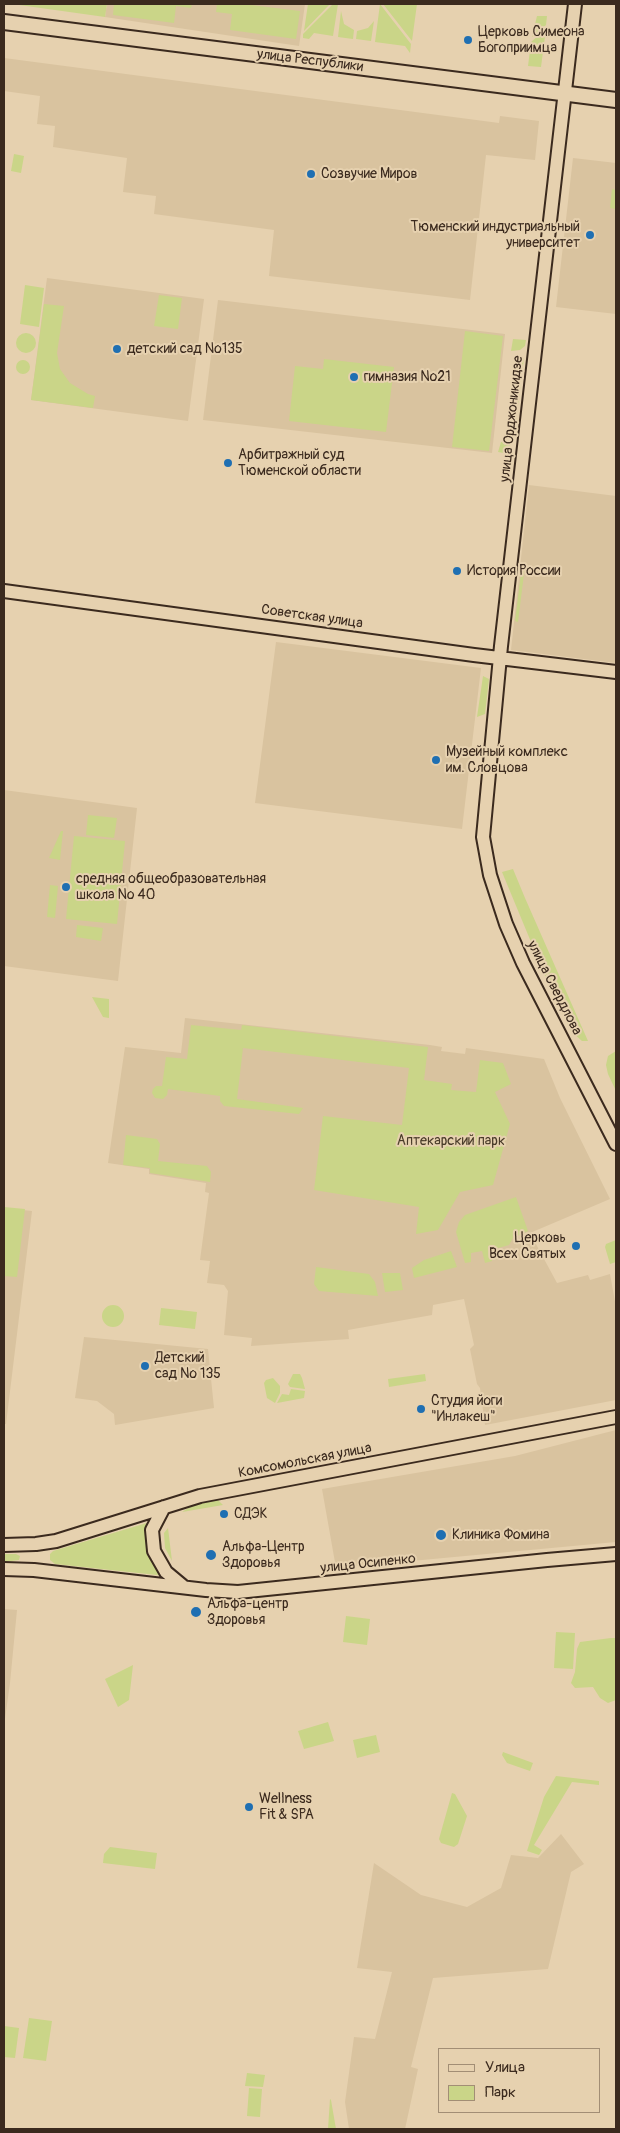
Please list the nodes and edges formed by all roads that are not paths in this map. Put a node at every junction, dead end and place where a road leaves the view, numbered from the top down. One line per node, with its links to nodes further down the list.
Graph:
1 (575, 4): 3 (street, улица Орджоникидзе)
2 (4, 22): 3 (main road, улица Республики)
3 (565, 94): 4 (main road, улица Республики); 6 (street, улица Орджоникидзе)
4 (616, 100)
5 (4, 592): 6 (street, Советская улица)
6 (500, 658): 7 (street, Советская улица); 8 (street, улица Орджоникидзе)
7 (616, 672)
8 (483, 838): 9 (street, улица Свердлова)
9 (616, 1144)
10 (616, 1417): 11 (street, Комсомольская улица)
11 (164, 1507): 12 (street, Комсомольская улица); 15 (street)
12 (4, 1545)
13 (616, 1554): 15 (street, улица Осипенко)
14 (4, 1569): 15 (street, улица Осипенко)
15 (185, 1588)

